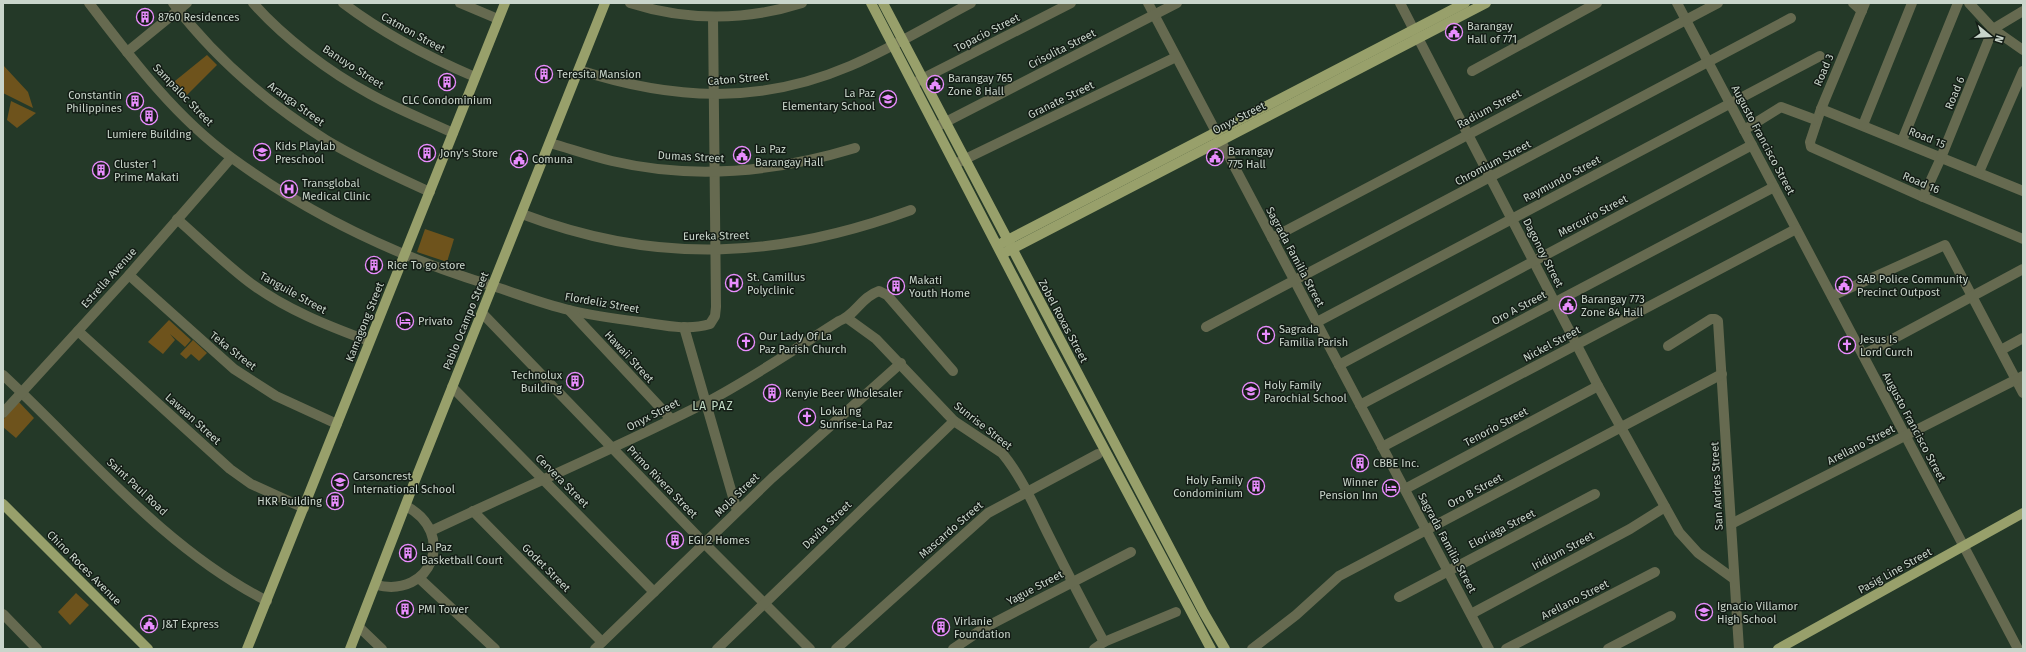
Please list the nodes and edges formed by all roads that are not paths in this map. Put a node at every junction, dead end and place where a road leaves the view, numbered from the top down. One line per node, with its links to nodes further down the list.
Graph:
1 (89, 3): 39 (street, Sampaloc Street)
2 (187, 3): 26 (street)
3 (253, 3): 55 (street, Banuyo Street)
4 (343, 3): 46 (street, Catmon Street)
5 (460, 3): 33 (street)
6 (504, 3): 33 (main road, Kamagong Street)
7 (605, 3): 43 (main road, Pablo Ocampo Street)
8 (630, 3): 31 (street)
9 (802, 3): 28 (street)
10 (871, 3): 37 (main road, Zobel Roxas Street)
11 (883, 3): 37 (main road, Zobel Roxas Street)
12 (971, 3): 37 (street, Caton Street)
13 (1071, 3): 47 (street, Topacio Street)
14 (1148, 3): 30 (street, Sagrada Familia Street)
15 (1177, 3): 30 (street, Crisolita Street)
16 (1400, 3): 36 (street, Dagonoy Street)
17 (1465, 3): 36 (main road, Onyx Street)
18 (1486, 3): 36 (main road, Onyx Street)
19 (1597, 3): 44 (street)
20 (1677, 3): 34 (street, Augusto Francisco Street)
21 (1718, 3): 34 (street, Radium Street)
22 (1853, 3): 27 (street)
23 (1912, 3): 53 (street)
24 (1958, 3): 58 (street)
25 (1969, 3): 35 (street)
26 (176, 7): 39 (street); 72 (street, Aranga Street)
27 (1864, 7): 50 (street, Road 3)
28 (759, 8): 31 (street)
29 (2023, 11): 35 (street)
30 (1154, 15): 41 (street, Sagrada Familia Street); 52 (street, Crisolita Street)
31 (713, 17): 48 (street)
32 (1791, 18): 42 (street, Chromium Street)
33 (498, 19): 46 (main road, Kamagong Street)
34 (1686, 20): 42 (street, Augusto Francisco Street); 56 (street, Radium Street)
35 (1993, 29): 38 (street); 63 (street, Road 6)
36 (1416, 34): 56 (street, Dagonoy Street); 57 (main road, Onyx Street)
37 (897, 42): 47 (main road, Zobel Roxas Street); 48 (street, Caton Street)
38 (2023, 50)
39 (127, 52): 64 (street, Sampaloc Street)
40 (1820, 56): 49 (street, Raymundo Street)
41 (1176, 57): 57 (street, Sagrada Familia Street); 65 (street, Granate Street)
42 (1708, 61): 49 (street, Augusto Francisco Street); 69 (street, Chromium Street)
43 (579, 70): 48 (street, Caton Street); 59 (main road, Pablo Ocampo Street)
44 (1472, 71)
45 (2023, 71): 68 (street)
46 (475, 77): 55 (main road, Kamagong Street)
47 (918, 82): 52 (main road, Zobel Roxas Street)
48 (714, 94): 67 (street)
49 (1730, 104): 54 (street, Augusto Francisco Street); 78 (street, Raymundo Street)
50 (1821, 109): 51 (street, Road 3); 53 (street, Road 15)
51 (1816, 120): 54 (street); 61 (street, Road 3)
52 (940, 124): 65 (main road, Zobel Roxas Street); 66 (main road, Zobel Roxas Street)
53 (1863, 125): 58 (street, Road 15)
54 (1744, 130): 60 (street, Augusto Francisco Street)
55 (453, 133): 72 (main road, Kamagong Street)
56 (1468, 134): 69 (street, Dagonoy Street); 80 (street, Radium Street)
57 (1218, 136): 80 (street, Sagrada Familia Street); 82 (main road, Onyx Street)
58 (1902, 141): 63 (street, Road 15)
59 (550, 143): 67 (street, Dumas Street); 76 (main road, Pablo Ocampo Street)
60 (1752, 145): 70 (street, Augusto Francisco Street); 86 (street, Mercurio Street)
61 (1811, 147): 74 (street, Road 16)
62 (855, 148): 67 (street, Dumas Street)
63 (1942, 157): 68 (street, Road 15); 74 (street, Road 6)
64 (231, 158): 77 (street, Estrella Avenue); 85 (street, Sampaloc Street)
65 (964, 159): 66 (street, Granate Street); 73 (main road, Zobel Roxas Street)
66 (955, 164): 73 (main road, Zobel Roxas Street)
67 (716, 172): 83 (street)
68 (1979, 172): 71 (street, Road 15)
69 (1490, 178): 78 (street, Dagonoy Street); 89 (street, Chromium Street)
70 (1774, 187): 79 (street, Augusto Francisco Street); 93 (street, Oro A Street)
71 (2023, 190)
72 (430, 192): 85 (main road, Kamagong Street)
73 (978, 196): 82 (main road, Zobel Roxas Street); 84 (main road, Zobel Roxas Street)
74 (1923, 197): 81 (street, Road 16)
75 (911, 210): 83 (street, Eureka Street)
76 (522, 214): 83 (street, Eureka Street); 90 (main road, Pablo Ocampo Street)
77 (178, 219): 88 (street, Estrella Avenue); 104 (street, Tanguile Street)
78 (1512, 219): 86 (street, Dagonoy Street); 97 (street, Raymundo Street)
79 (1796, 229): 91 (street, Augusto Francisco Street); 105 (street, Nickel Street)
80 (1272, 238): 89 (street, Sagrada Familia Street)
81 (2023, 239)
82 (1010, 245): 84 (main road, Onyx Street); 101 (main road, Zobel Roxas Street)
83 (716, 250): 98 (street, Flordeliz Street)
84 (1000, 250): 102 (main road, Zobel Roxas Street)
85 (405, 254): 90 (street, Sampaloc Street); 104 (main road, Kamagong Street)
86 (1534, 261): 93 (street, Dagonoy Street); 110 (street, Mercurio Street)
87 (2023, 269): 92 (street)
88 (129, 275): 100 (street, Estrella Avenue); 124 (street, Teka Street)
89 (1294, 280): 97 (street, Sagrada Familia Street); 99 (street, Chromium Street)
90 (493, 286): 94 (street, Flordeliz Street); 95 (main road, Pablo Ocampo Street)
91 (1832, 296): 92 (street); 108 (street, Augusto Francisco Street)
92 (1973, 296): 107 (street); 108 (street)
93 (1555, 302): 105 (street, Dagonoy Street); 120 (street, Oro A Street)
94 (569, 310): 98 (street, Flordeliz Street); 122 (street, Hawaii Street)
95 (482, 313): 116 (main road, Pablo Ocampo Street); 128 (street, Primo Rivera Street)
96 (847, 318): 109 (street, Sunrise Street); 111 (street, Onyx Street); 119 (street, Onyx Street)
97 (1316, 322): 110 (street, Sagrada Familia Street)
98 (684, 327): 119 (street)
99 (1206, 327)
100 (78, 331): 117 (street, Estrella Avenue); 137 (street, Lawaan Street)
101 (1055, 332): 102 (main road); 140 (main road, Zobel Roxas Street)
102 (1046, 338): 142 (main road, Zobel Roxas Street)
103 (2023, 338): 107 (street)
104 (370, 341): 124 (main road, Kamagong Street)
105 (1577, 345): 115 (street, Dagonoy Street); 127 (street, Nickel Street)
106 (1668, 346): 112 (street, San Andres Street)
107 (2001, 350): 114 (street)
108 (1863, 355): 126 (street, Augusto Francisco Street)
109 (901, 363): 123 (street, Sunrise Street); 139 (street, Mola Street)
110 (1339, 365): 120 (street, Sagrada Familia Street)
111 (953, 372)
112 (1722, 374): 125 (street, Oro B Street); 143 (street, San Andres Street)
113 (3, 375): 117 (street, Saint Paul Road)
114 (2020, 378): 118 (street); 126 (street, Arellano Street)
115 (1598, 386): 125 (street, Dagonoy Street); 131 (street, Tenorio Street)
116 (452, 387): 130 (street, Cervera Street); 135 (main road, Pablo Ocampo Street)
117 (22, 392): 121 (street, Estrella Avenue); 157 (street, Saint Paul Road)
118 (2023, 393)
119 (706, 403): 122 (street, Onyx Street); 139 (street)
120 (1360, 405): 127 (street, Sagrada Familia Street)
121 (3, 413)
122 (672, 419): 128 (street, Onyx Street)
123 (954, 420): 132 (street, Sunrise Street); 158 (street, Davila Street)
124 (337, 424): 137 (main road, Kamagong Street)
125 (1620, 427): 136 (street, Dagonoy Street); 145 (street, Oro B Street)
126 (1905, 436): 143 (street, Arellano Street); 147 (street, Augusto Francisco Street)
127 (1382, 447): 131 (street, Sagrada Familia Street)
128 (613, 449): 130 (street, Onyx Street); 146 (street, Primo Rivera Street)
129 (1098, 454): 132 (street, Mascardo Street)
130 (544, 480): 138 (street, Onyx Street); 155 (street, Cervera Street)
131 (1405, 489): 145 (street, Sagrada Familia Street)
132 (1026, 491): 153 (street, Sunrise Street); 174 (street, Mascardo Street)
133 (1595, 494): 149 (street, Eloriaga Street)
134 (3, 504): 167 (main road, Chino Roces Avenue)
135 (406, 506): 144 (street); 154 (main road, Pablo Ocampo Street)
136 (1665, 507): 152 (street, Dagonoy Street); 160 (street, Iridium Street)
137 (304, 508): 157 (main road, Kamagong Street)
138 (473, 511): 144 (street, Onyx Street); 165 (street, Godet Street)
139 (737, 511): 146 (street, Mola Street)
140 (1151, 511): 142 (main road); 178 (main road, Zobel Roxas Street)
141 (2023, 513): 147 (main road, Pasig Line Street)
142 (1142, 517): 177 (main road, Zobel Roxas Street)
143 (1731, 524): 152 (street, San Andres Street)
144 (431, 531): 151 (street)
145 (1427, 531): 149 (street, Sagrada Familia Street); 179 (street, Oro B Street)
146 (704, 543): 155 (street, Mola Street); 158 (street, Primo Rivera Street)
147 (1963, 546): 184 (main road, Pasig Line Street); 185 (street, Augusto Francisco Street)
148 (1131, 552): 153 (street, Yague Street)
149 (1448, 570): 156 (street, Eloriaga Street); 160 (street, Sagrada Familia Street)
150 (1655, 572): 181 (street, Arellano Street)
151 (419, 578): 154 (street); 171 (street)
152 (1734, 579): 183 (street, San Andres Street)
153 (1072, 582): 164 (street, Sunrise Street); 175 (street, Yague Street)
154 (376, 585): 163 (main road, Pablo Ocampo Street)
155 (654, 592): 165 (street, Mola Street)
156 (1399, 597)
157 (267, 601): 168 (main road, Kamagong Street)
158 (764, 602): 172 (street, Davila Street); 173 (street, Primo Rivera Street)
159 (1176, 612): 164 (street)
160 (1471, 614): 180 (street, Sagrada Familia Street)
161 (1671, 616): 182 (street)
162 (5, 619): 166 (street)
163 (359, 627): 169 (main road, Pablo Ocampo Street); 170 (street)
164 (1104, 642): 176 (street)
165 (599, 645)
166 (37, 649)
167 (148, 649)
168 (247, 649)
169 (350, 649)
170 (382, 649)
171 (494, 649)
172 (717, 649)
173 (810, 649)
174 (836, 649)
175 (953, 649)
176 (1094, 649)
177 (1211, 649)
178 (1224, 649)
179 (1252, 649)
180 (1489, 649)
181 (1506, 649)
182 (1608, 649)
183 (1739, 649)
184 (1778, 649)
185 (2018, 649)

